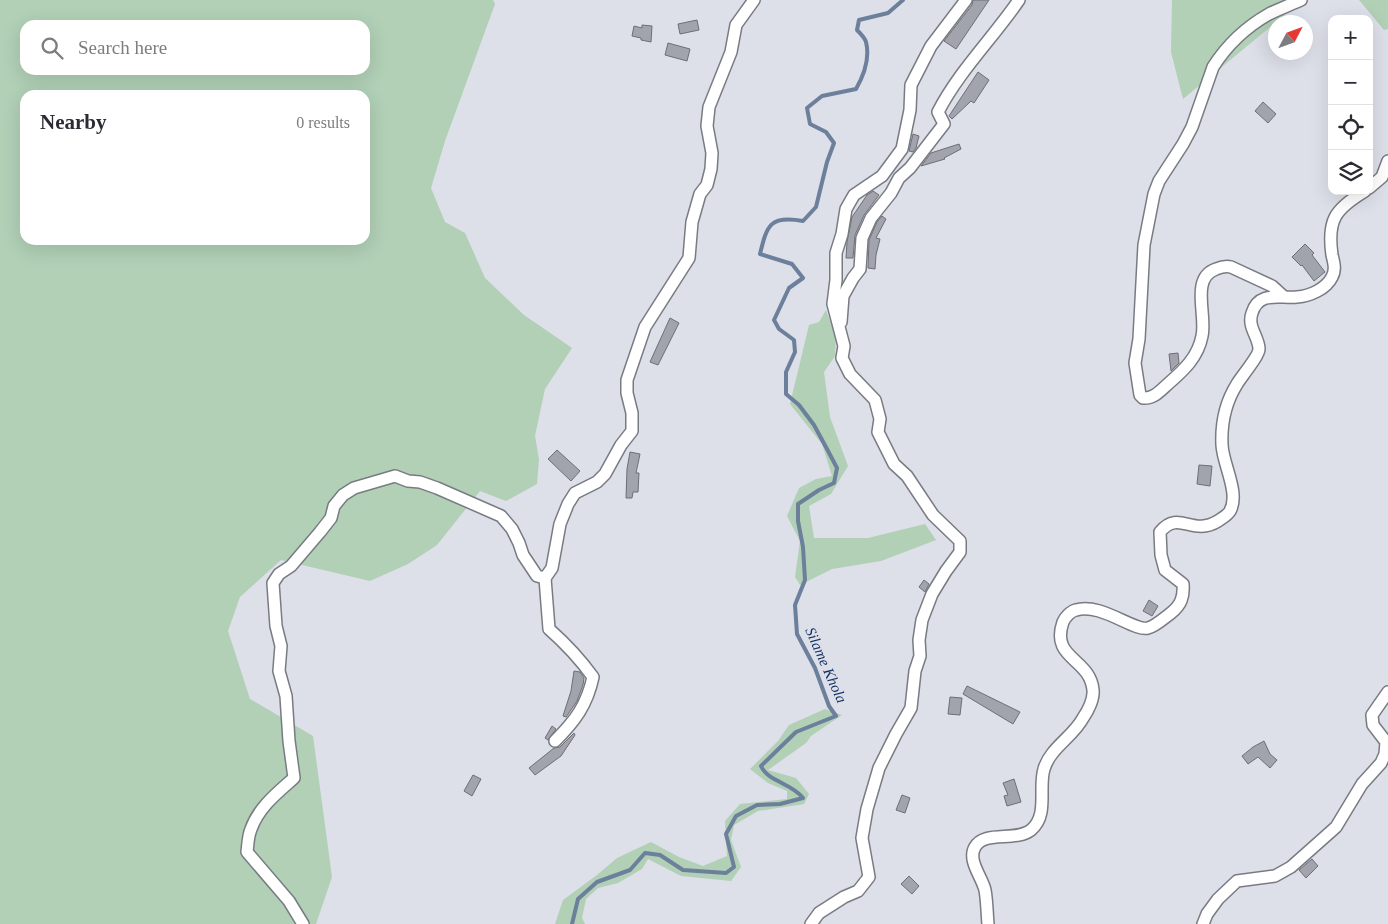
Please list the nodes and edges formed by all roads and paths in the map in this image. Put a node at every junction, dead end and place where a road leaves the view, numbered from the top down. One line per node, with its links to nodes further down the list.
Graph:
1 (754, 0): 10 (street)
2 (966, 0): 9 (street)
3 (1019, 0): 9 (street)
4 (1301, 0): 8 (street)
5 (1388, 161): 6 (street)
6 (1373, 185)
7 (1359, 195): 8 (street)
8 (1283, 296): 15 (street)
9 (840, 326): 14 (street)
10 (545, 578): 12 (street); 13 (street)
11 (1388, 692): 16 (street)
12 (555, 741)
13 (303, 924)
14 (811, 924)
15 (988, 924)
16 (1203, 924)

